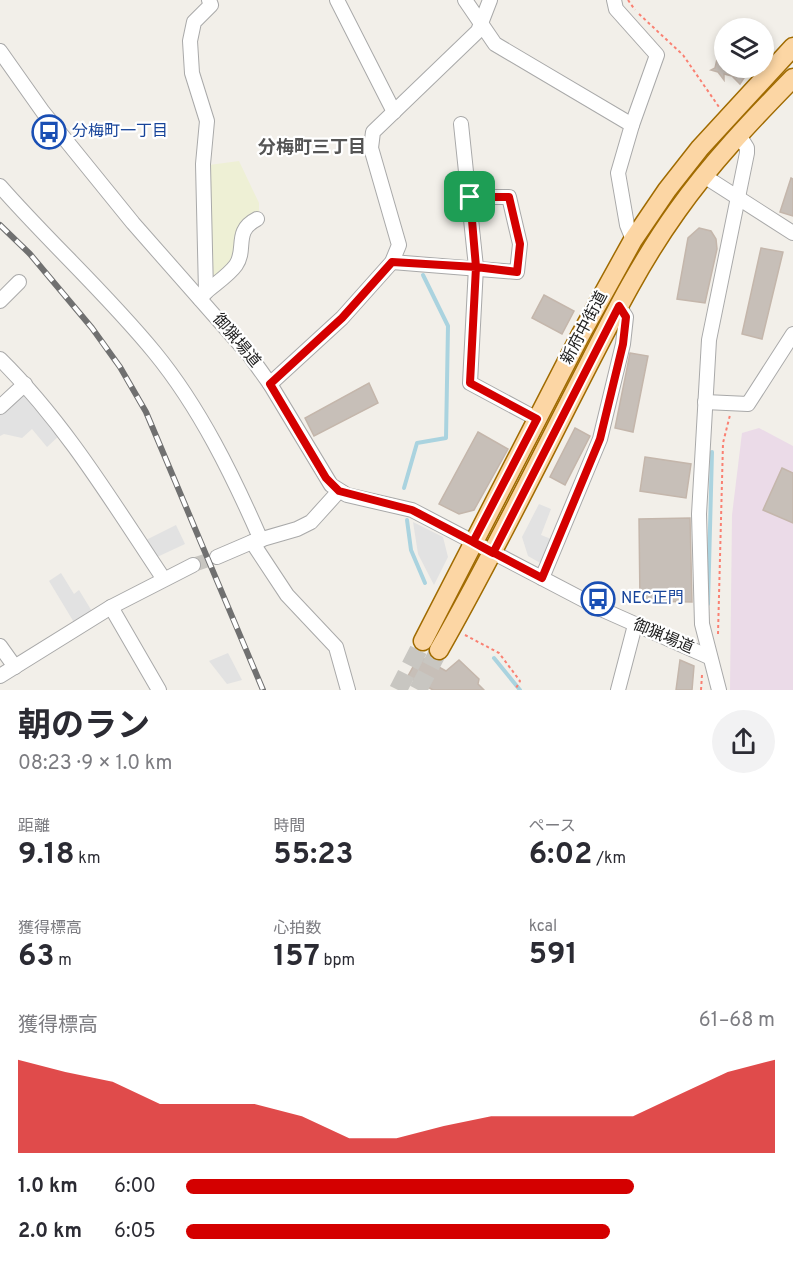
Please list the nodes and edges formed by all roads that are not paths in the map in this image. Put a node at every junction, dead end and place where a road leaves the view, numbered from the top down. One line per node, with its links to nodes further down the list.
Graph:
1 (209, 0): 24 (street)
2 (337, 0): 10 (street)
3 (465, 0): 6 (street)
4 (490, 0): 6 (street)
5 (614, 0): 12 (street)
6 (482, 26): 10 (street); 12 (street)
7 (793, 47): 20 (main road, 新府中街道)
8 (0, 51): 24 (street, 御猟場道)
9 (793, 78): 13 (main road, 新府中街道)
10 (394, 112): 21 (street)
11 (461, 124): 16 (street)
12 (632, 125): 20 (street)
13 (739, 135): 14 (main road, 新府中街道); 17 (street)
14 (704, 176): 17 (street); 26 (main road, 新府中街道)
15 (0, 186): 35 (street)
16 (470, 197): 22 (street); 22 (street)
17 (738, 198): 19 (street); 31 (street)
18 (257, 219): 24 (street)
19 (793, 232)
20 (633, 240): 33 (main road, 新府中街道)
21 (392, 262): 22 (street); 30 (street)
22 (476, 267): 33 (street)
23 (19, 282): 25 (street)
24 (203, 296): 30 (street, 御猟場道)
25 (0, 301)
26 (619, 306): 37 (main road, 新府中街道); 41 (street)
27 (793, 334): 31 (street)
28 (0, 359): 29 (street)
29 (25, 384): 32 (street); 40 (street)
30 (270, 384): 34 (street, 御猟場道)
31 (705, 402): 45 (street)
32 (0, 407)
33 (537, 419): 36 (main road, 新府中街道)
34 (339, 491): 35 (street); 36 (street, 御猟場道)
35 (256, 541): 38 (street); 49 (street)
36 (473, 542): 37 (street, 御猟場道); 37 (main road, 新府中街道)
37 (493, 553): 41 (street, 御猟場道)
38 (217, 556)
39 (193, 565): 40 (street)
40 (163, 578): 42 (street)
41 (542, 578): 43 (street, 御猟場道)
42 (111, 607): 46 (street); 48 (street)
43 (635, 625): 45 (street, 御猟場道); 50 (street)
44 (0, 646): 46 (street)
45 (709, 657): 51 (street)
46 (15, 667): 47 (street)
47 (0, 676)
48 (159, 690)
49 (348, 690)
50 (618, 690)
51 (719, 690)

